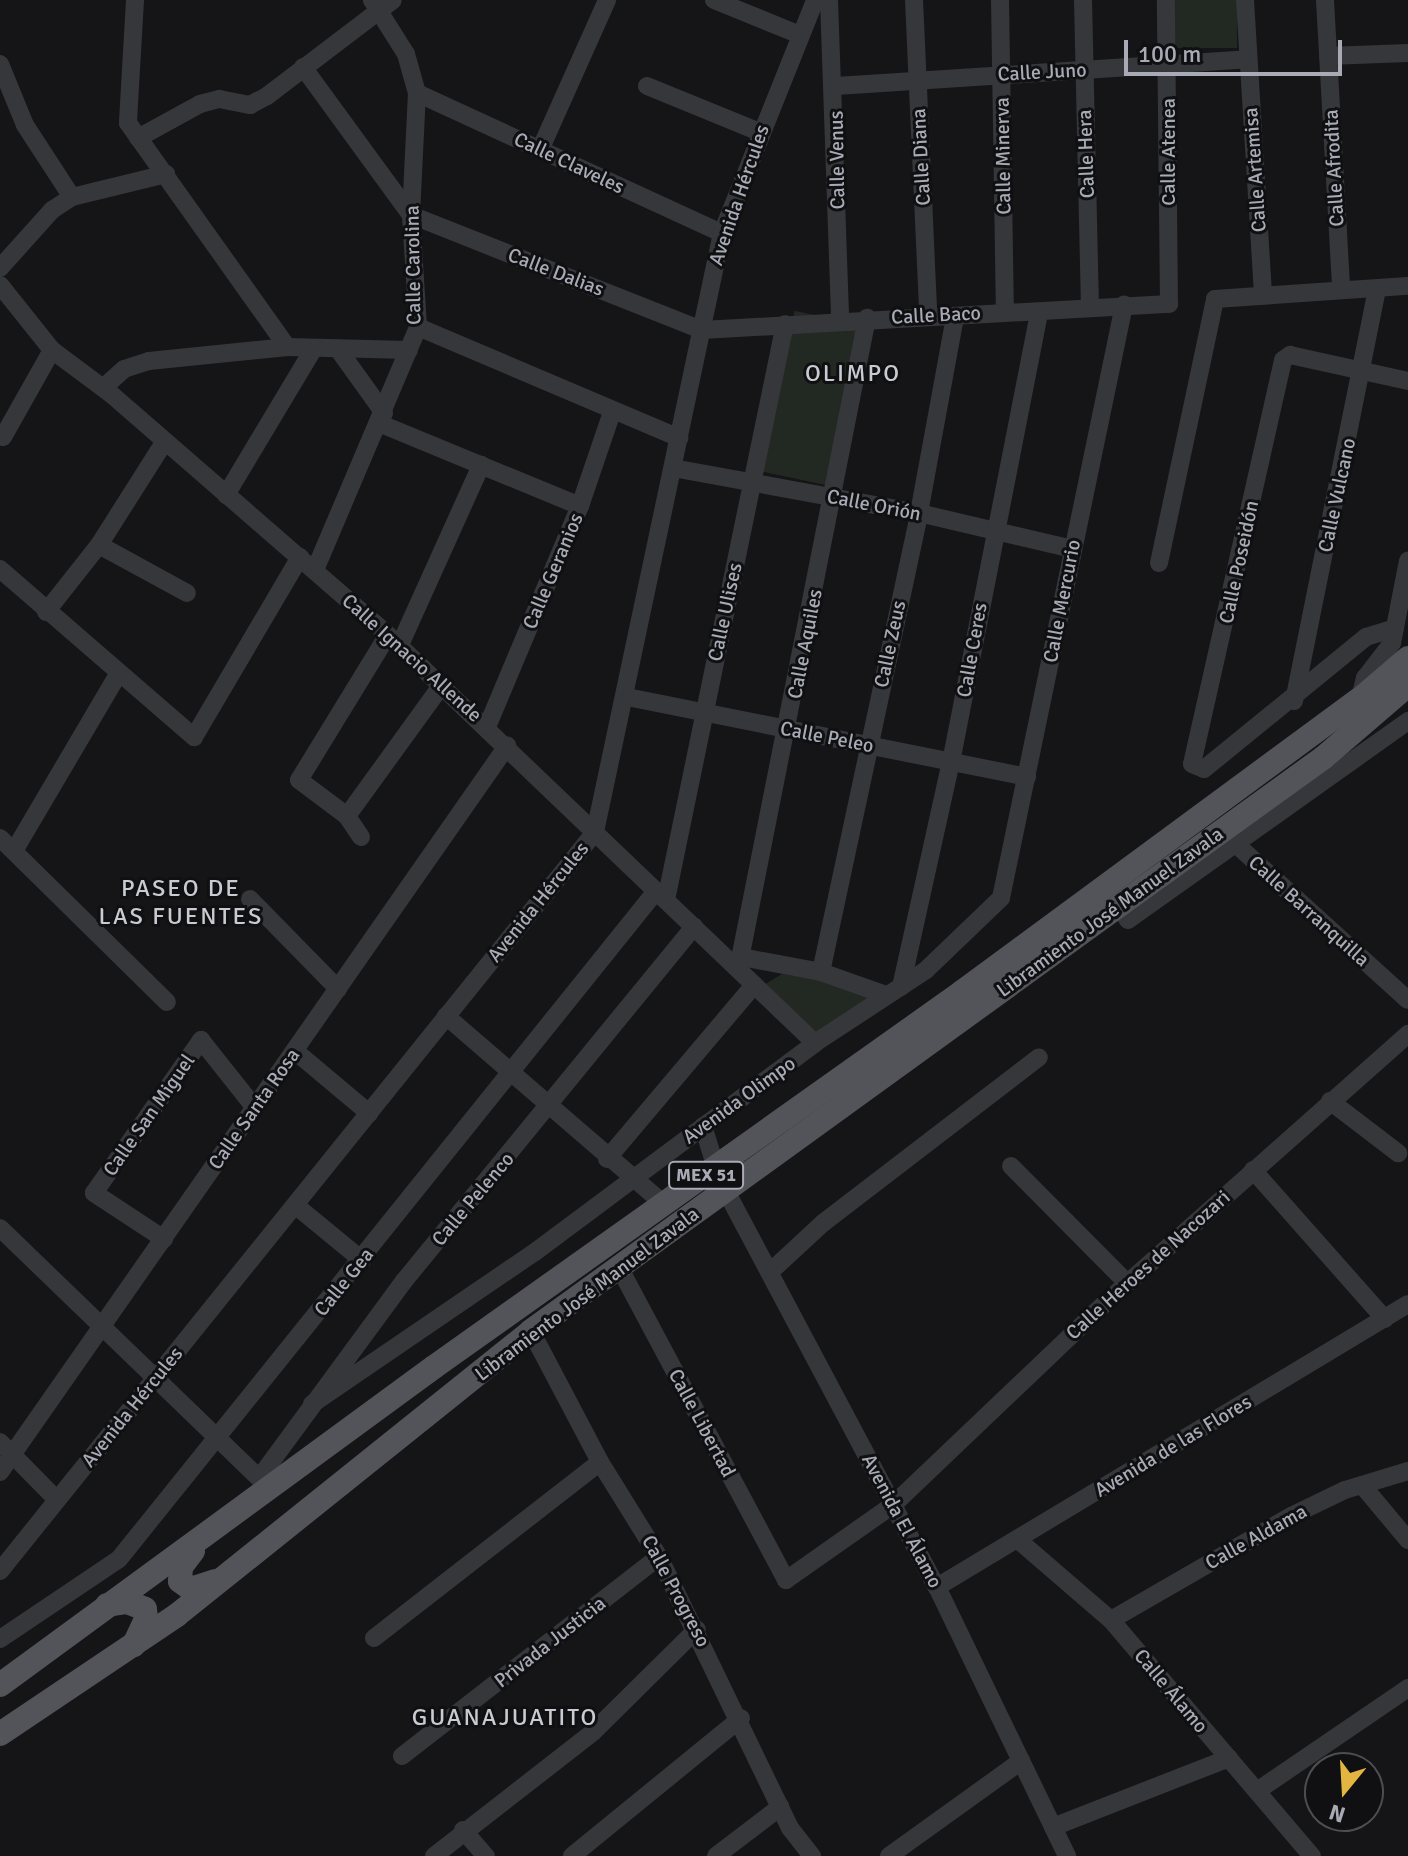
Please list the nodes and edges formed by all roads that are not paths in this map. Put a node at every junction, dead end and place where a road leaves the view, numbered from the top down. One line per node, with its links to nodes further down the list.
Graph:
1 (135, 0): 26 (street)
2 (607, 0): 28 (street)
3 (714, 0): 13 (street)
4 (815, 0): 13 (street, Avenida Hércules)
5 (829, 0): 24 (street, Calle Venus)
6 (914, 0): 22 (street, Calle Diana)
7 (1000, 0): 21 (street, Calle Minerva)
8 (1083, 0): 20 (street, Calle Hera)
9 (1166, 0): 18 (street, Calle Atenea)
10 (1245, 0): 16 (street, Calle Artemisa)
11 (1325, 0): 15 (street, Calle Afrodita)
12 (382, 3): 19 (street); 25 (street, Calle Carolina)
13 (800, 35): 27 (street, Avenida Hércules)
14 (1408, 53): 15 (street)
15 (1328, 56): 36 (street, Calle Afrodita)
16 (1248, 59): 18 (street, Calle Juno); 38 (street, Calle Artemisa)
17 (0, 64): 30 (street)
18 (1167, 65): 20 (street, Calle Juno); 39 (street, Calle Atenea)
19 (303, 67): 26 (street); 31 (street)
20 (1084, 70): 21 (street, Calle Juno); 41 (street, Calle Hera)
21 (1002, 73): 22 (street, Calle Juno); 42 (street, Calle Minerva)
22 (917, 78): 24 (street, Calle Juno); 44 (street, Calle Diana)
23 (647, 86): 27 (street)
24 (836, 86): 47 (street, Calle Venus)
25 (417, 93): 28 (street, Calle Claveles); 31 (street, Calle Carolina)
26 (133, 131): 29 (street)
27 (760, 132): 32 (street, Avenida Hércules)
28 (540, 150): 32 (street, Calle Claveles)
29 (166, 174): 30 (street); 51 (street)
30 (72, 197): 33 (street)
31 (411, 215): 49 (street, Calle Carolina); 50 (street, Calle Dalias)
32 (722, 233): 50 (street, Avenida Hércules)
33 (0, 268)
34 (0, 285): 54 (street, Calle Ignacio Allende)
35 (1408, 286): 37 (street)
36 (1341, 289): 37 (street); 38 (street)
37 (1377, 289): 56 (street, Calle Vulcano)
38 (1263, 292): 76 (street)
39 (1169, 304): 40 (street, Calle Baco)
40 (1124, 305): 41 (street, Calle Baco); 73 (street, Calle Mercurio)
41 (1090, 308): 43 (street, Calle Baco)
42 (1005, 311): 43 (street, Calle Baco); 45 (street, Calle Baco)
43 (1039, 313): 71 (street, Calle Ceres)
44 (928, 314): 45 (street, Calle Baco); 46 (street, Calle Baco)
45 (955, 316): 70 (street, Calle Zeus)
46 (867, 318): 47 (street, Calle Baco); 68 (street, Calle Aquiles)
47 (840, 320): 48 (street, Calle Baco)
48 (785, 324): 50 (street, Calle Baco); 66 (street, Calle Ulises)
49 (418, 327): 55 (street, Calle Carolina); 59 (street)
50 (702, 330): 62 (street, Avenida Hércules)
51 (287, 347): 52 (street); 58 (street)
52 (314, 348): 53 (street); 67 (street)
53 (338, 349): 55 (street); 60 (street)
54 (52, 350): 58 (street, Calle Ignacio Allende); 61 (street)
55 (409, 350): 60 (street, Calle Carolina)
56 (1363, 371): 57 (street); 87 (street, Calle Vulcano); 87 (street, Calle Poseidón)
57 (1408, 381)
58 (103, 388): 63 (street, Calle Ignacio Allende)
59 (612, 412): 62 (street); 69 (street, Calle Geranios)
60 (382, 418): 64 (street); 78 (street, Calle Carolina)
61 (3, 437)
62 (679, 438): 65 (street, Avenida Hércules)
63 (165, 441): 67 (street, Calle Ignacio Allende); 72 (street)
64 (481, 465): 69 (street); 82 (street)
65 (673, 468): 66 (street, Calle Orión); 86 (street, Avenida Hércules)
66 (752, 484): 68 (street, Calle Orión); 88 (street, Calle Ulises)
67 (226, 495): 74 (street, Calle Ignacio Allende)
68 (834, 496): 70 (street, Calle Orión); 91 (street, Calle Aquiles)
69 (580, 506): 90 (street, Calle Geranios)
70 (919, 513): 71 (street, Calle Orión); 92 (street, Calle Zeus)
71 (993, 534): 73 (street, Calle Orión); 94 (street, Calle Ceres)
72 (99, 545): 79 (street); 80 (street)
73 (1073, 549): 95 (street, Calle Mercurio)
74 (300, 557): 78 (street, Calle Ignacio Allende); 83 (street)
75 (1408, 561): 81 (street)
76 (1159, 563)
77 (0, 569): 80 (street)
78 (315, 570): 82 (street, Calle Ignacio Allende)
79 (187, 593)
80 (46, 612): 83 (street)
81 (1401, 639): 87 (street); 127 (main road, Libramiento José Manuel Zavala / MEX 51)
82 (394, 641): 85 (street, Calle Ignacio Allende); 96 (street)
83 (119, 673): 99 (street)
84 (1408, 685): 104 (main road, Libramiento José Manuel Zavala / MEX 51)
85 (441, 686): 90 (street, Calle Ignacio Allende); 96 (street)
86 (627, 697): 88 (street, Calle Peleo); 97 (street, Avenida Hércules)
87 (1294, 701)
88 (704, 713): 91 (street, Calle Peleo); 101 (street, Calle Ulises)
89 (1408, 721): 100 (street)
90 (487, 727): 93 (street, Calle Ignacio Allende)
91 (789, 730): 92 (street, Calle Peleo); 106 (street, Calle Aquiles)
92 (868, 745): 94 (street, Calle Peleo); 107 (street, Calle Zeus)
93 (507, 746): 97 (street, Calle Ignacio Allende); 109 (street, Calle Santa Rosa)
94 (951, 762): 95 (street, Calle Peleo); 110 (street, Calle Ceres)
95 (1027, 777): 102 (street, Calle Mercurio)
96 (347, 816): 98 (street)
97 (595, 832): 101 (street, Calle Ignacio Allende); 113 (street, Avenida Hércules)
98 (361, 837)
99 (7, 845): 112 (street)
100 (1238, 846): 104 (street, Calle Barranquilla); 111 (street, Calle Barranquilla)
101 (661, 895): 105 (street, Calle Ignacio Allende); 118 (street, Calle Gea)
102 (1001, 898): 110 (street, Avenida Olimpo)
103 (250, 899): 109 (street)
104 (1122, 912): 130 (main road, Libramiento José Manuel Zavala / MEX 51)
105 (694, 927): 106 (street, Calle Ignacio Allende); 121 (street, Calle Pelenco)
106 (740, 963): 107 (street); 108 (street, Calle Ignacio Allende)
107 (821, 972): 110 (street)
108 (754, 985): 115 (street, Calle Ignacio Allende); 125 (street)
109 (338, 989): 116 (street, Calle Santa Rosa)
110 (894, 991): 115 (street, Avenida Olimpo)
111 (1408, 1000)
112 (167, 1002)
113 (446, 1016): 118 (street); 122 (street, Avenida Hércules)
114 (1408, 1034): 119 (street, Calle Heroes de Nacozari)
115 (815, 1043): 123 (street, Avenida Olimpo)
116 (295, 1051): 120 (street, Calle Santa Rosa); 122 (street)
117 (1039, 1057): 137 (street)
118 (511, 1073): 121 (street); 135 (street, Calle Gea)
119 (1330, 1101): 124 (street); 128 (street, Calle Heroes de Nacozari)
120 (255, 1108): 134 (street, Calle Santa Rosa); 134 (street, Calle San Miguel)
121 (550, 1108): 125 (street); 144 (street, Calle Pelenco)
122 (369, 1113): 132 (street, Avenida Hércules)
123 (703, 1126): 127 (street); 129 (street, Avenida Olimpo)
124 (1398, 1153)
125 (607, 1159): 129 (street)
126 (1011, 1166): 138 (street)
127 (716, 1168): 131 (main road, Libramiento José Manuel Zavala / MEX 51)
128 (1253, 1170): 138 (street, Calle Heroes de Nacozari); 140 (street)
129 (631, 1179): 131 (street); 144 (street, Avenida Olimpo)
130 (726, 1191): 136 (main road, Libramiento José Manuel Zavala / MEX 51); 137 (street, Avenida El Álamo)
131 (664, 1204): 150 (main road, Libramiento José Manuel Zavala / MEX 51)
132 (295, 1205): 135 (street); 143 (street, Avenida Hércules)
133 (0, 1228): 141 (street)
134 (164, 1239): 141 (street, Calle Santa Rosa)
135 (362, 1260): 145 (street, Calle Gea)
136 (619, 1267): 142 (main road, Libramiento José Manuel Zavala / MEX 51); 160 (street, Calle Libertad)
137 (770, 1272): 153 (street, Avenida El Álamo)
138 (1127, 1283): 153 (street, Calle Heroes de Nacozari)
139 (1408, 1304): 140 (street, Avenida de las Flores)
140 (1385, 1319): 154 (street, Avenida de las Flores)
141 (104, 1324): 143 (street); 146 (street, Calle Santa Rosa)
142 (531, 1331): 147 (street, Calle Progreso); 159 (main road, Libramiento José Manuel Zavala / MEX 51)
143 (155, 1378): 145 (street); 152 (street, Avenida Hércules)
144 (312, 1404): 150 (street, Calle Pelenco)
145 (219, 1439): 150 (street); 166 (street, Calle Gea)
146 (6, 1448): 149 (street, Calle Santa Rosa); 152 (street)
147 (600, 1462): 157 (street, Calle Progreso); 165 (street)
148 (1408, 1471): 151 (street, Calle Aldama)
149 (0, 1472)
150 (265, 1483): 156 (main road, Libramiento José Manuel Zavala / MEX 51)
151 (1362, 1485): 155 (street); 163 (street, Calle Aldama)
152 (57, 1500): 158 (street, Avenida Hércules)
153 (894, 1504): 160 (street, Calle Heroes de Nacozari); 161 (street, Avenida El Álamo)
154 (1017, 1539): 161 (street, Avenida de las Flores); 163 (street, Calle Álamo)
155 (1408, 1540)
156 (199, 1543): 159 (main road); 162 (main road, Libramiento José Manuel Zavala / MEX 51)
157 (659, 1557): 164 (street, Calle Progreso); 172 (street, Privada Justicia)
158 (0, 1571)
159 (228, 1575): 167 (main road, Libramiento José Manuel Zavala / MEX 51)
160 (786, 1580)
161 (937, 1587): 174 (street, Avenida El Álamo)
162 (106, 1605): 167 (main road); 168 (main road, Libramiento José Manuel Zavala / MEX 51)
163 (1111, 1620): 173 (street, Calle Álamo)
164 (697, 1629): 170 (street, Calle Progreso); 178 (street)
165 (374, 1638)
166 (0, 1639)
167 (133, 1647): 171 (main road, Libramiento José Manuel Zavala / MEX 51)
168 (0, 1685)
169 (1406, 1693): 175 (street)
170 (741, 1718): 176 (street, Calle Progreso); 181 (street)
171 (0, 1734)
172 (402, 1756)
173 (1229, 1758): 175 (street, Calle Álamo); 177 (street)
174 (1021, 1761): 177 (street, Avenida El Álamo); 184 (street)
175 (1257, 1791): 186 (street, Calle Álamo)
176 (780, 1807): 182 (street); 183 (street, Calle Progreso)
177 (1053, 1827): 185 (street, Avenida El Álamo)
178 (463, 1830): 179 (street); 180 (street)
179 (434, 1856)
180 (486, 1856)
181 (572, 1856)
182 (716, 1856)
183 (812, 1856)
184 (889, 1856)
185 (1067, 1856)
186 (1312, 1856)

